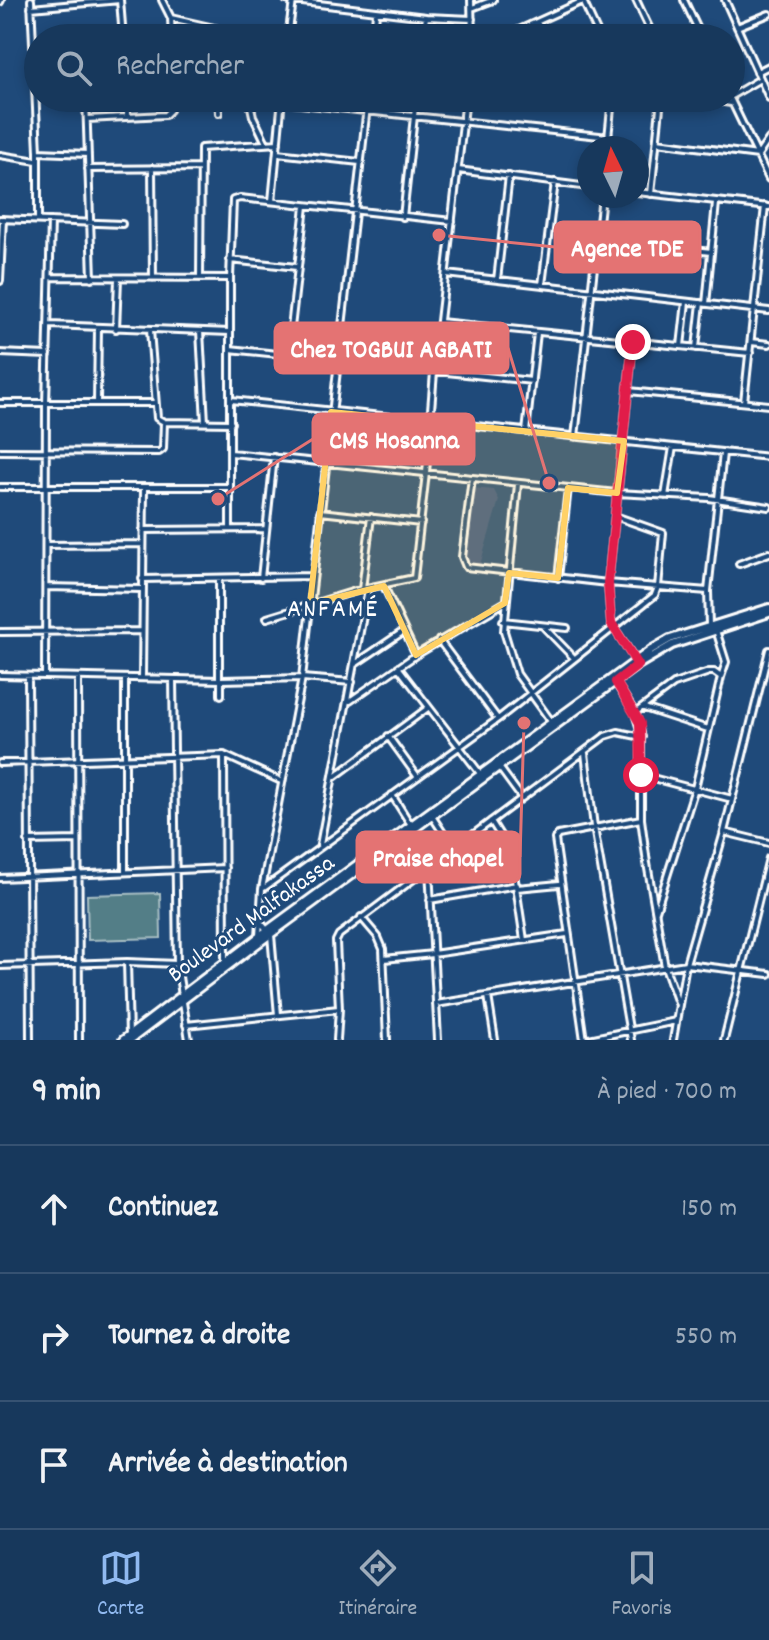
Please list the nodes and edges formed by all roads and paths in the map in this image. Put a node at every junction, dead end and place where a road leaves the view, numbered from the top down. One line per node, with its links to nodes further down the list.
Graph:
1 (31, 0): 14 (street)
2 (120, 0): 14 (street); 23 (street)
3 (162, 0): 19 (street)
4 (286, 0): 12 (street)
5 (339, 0): 13 (street)
6 (471, 0): 15 (street)
7 (493, 0): 15 (street)
8 (584, 0): 21 (street); 31 (street)
9 (636, 0): 32 (street)
10 (684, 0): 33 (street)
11 (725, 0): 34 (street)
12 (293, 1): 13 (street); 26 (street)
13 (338, 7): 16 (street)
14 (31, 8): 22 (street)
15 (472, 8): 20 (street)
16 (376, 12): 18 (street); 27 (street)
17 (769, 14): 35 (street)
18 (426, 17): 20 (street); 28 (street)
19 (171, 18): 24 (street); 25 (street)
20 (472, 19): 29 (street)
21 (537, 22): 30 (street)
22 (33, 24)
23 (122, 24)
24 (171, 24)
25 (197, 24)
26 (290, 24)
27 (375, 24)
28 (425, 24)
29 (472, 24)
30 (532, 24)
31 (594, 24)
32 (647, 24)
33 (695, 24)
34 (736, 24)
35 (744, 24)
36 (745, 45): 38 (street)
37 (769, 66): 38 (street)
38 (757, 72): 39 (street)
39 (760, 79): 40 (street); 41 (street)
40 (745, 89)
41 (769, 98)
42 (37, 112): 64 (street)
43 (87, 112): 56 (street)
44 (127, 112): 54 (street)
45 (168, 112): 54 (street)
46 (252, 112): 62 (street)
47 (281, 112): 63 (street)
48 (366, 112): 55 (street); 70 (street)
49 (414, 112): 55 (street)
50 (464, 112): 57 (street)
51 (611, 112): 59 (street)
52 (660, 112): 61 (street)
53 (737, 112): 68 (street)
54 (127, 116): 56 (street)
55 (413, 116): 57 (street); 86 (street)
56 (87, 119): 66 (street)
57 (463, 122): 58 (street); 74 (street)
58 (599, 136)
59 (609, 136)
60 (769, 139): 68 (street)
61 (657, 142): 68 (street); 79 (street)
62 (266, 143): 63 (street); 72 (street)
63 (278, 143): 65 (street)
64 (38, 152): 66 (street); 69 (street)
65 (277, 153): 70 (street); 80 (street)
66 (88, 154): 73 (street)
67 (0, 155): 69 (street)
68 (758, 155): 76 (street)
69 (38, 161): 88 (street)
70 (360, 162): 85 (street)
71 (152, 168): 72 (street); 73 (street); 103 (street)
72 (201, 168): 100 (street)
73 (88, 169): 91 (street)
74 (458, 170): 75 (street); 90 (street)
75 (509, 176): 77 (street); 104 (street)
76 (769, 179)
77 (555, 182): 78 (street); 106 (street)
78 (577, 185)
79 (651, 194): 81 (street)
80 (272, 201): 82 (street); 95 (street)
81 (716, 202): 83 (street); 94 (street)
82 (305, 206): 85 (street); 96 (street)
83 (767, 206): 110 (street)
84 (601, 208): 93 (street)
85 (355, 211): 86 (street); 131 (street)
86 (403, 217): 90 (street)
87 (1, 219): 88 (street); 105 (street)
88 (38, 220): 89 (street)
89 (51, 221): 91 (street); 98 (street)
90 (452, 221): 97 (street)
91 (90, 223): 92 (street); 99 (street)
92 (122, 224)
93 (597, 239): 94 (street); 107 (street)
94 (711, 252): 109 (street)
95 (230, 260): 96 (street); 101 (street)
96 (297, 267): 129 (street)
97 (446, 274): 104 (street); 112 (street)
98 (51, 277): 99 (street); 113 (street)
99 (92, 278): 102 (street)
100 (200, 278): 101 (street); 103 (street)
101 (230, 278): 118 (street)
102 (118, 279): 103 (street); 115 (street)
103 (153, 279)
104 (497, 280): 106 (street)
105 (0, 281)
106 (542, 285): 107 (street)
107 (591, 291): 108 (street); 120 (street)
108 (686, 302): 109 (street); 124 (street)
109 (703, 304): 110 (street); 125 (street)
110 (753, 310): 111 (street); 122 (street)
111 (769, 311)
112 (440, 322): 119 (street); 132 (street)
113 (50, 325): 114 (street); 130 (street)
114 (98, 328): 115 (street); 138 (street)
115 (116, 329): 116 (street)
116 (150, 330): 117 (street); 139 (street)
117 (200, 331): 118 (street); 145 (street)
118 (230, 332): 126 (street)
119 (537, 333): 120 (street); 133 (street)
120 (587, 337): 121 (street); 148 (street)
121 (633, 342): 124 (street); 134 (street)
122 (751, 342): 123 (street); 128 (street)
123 (769, 344)
124 (681, 346): 125 (street)
125 (696, 348): 128 (street)
126 (230, 349): 129 (street); 135 (street)
127 (0, 353): 130 (street)
128 (750, 353): 136 (street)
129 (288, 354): 131 (street)
130 (48, 355): 140 (street)
131 (336, 361): 132 (street); 142 (street)
132 (434, 372): 133 (street); 143 (street)
133 (532, 381): 147 (street)
134 (629, 391): 136 (street); 149 (street)
135 (231, 400): 142 (street); 146 (street)
136 (744, 402): 141 (street)
137 (0, 403): 140 (street)
138 (97, 403): 139 (street); 140 (street)
139 (154, 403): 144 (street)
140 (46, 404): 152 (street)
141 (769, 405)
142 (331, 412): 143 (street); 157 (street)
143 (430, 421): 147 (street); 158 (street)
144 (164, 422): 145 (street); 152 (street)
145 (205, 422): 146 (street)
146 (231, 423): 153 (street)
147 (526, 432): 148 (street)
148 (575, 437): 149 (street)
149 (624, 441): 150 (street); 166 (street)
150 (673, 447): 154 (street); 167 (street)
151 (0, 451): 152 (street)
152 (46, 452): 164 (street)
153 (230, 453): 155 (street); 163 (street)
154 (723, 453): 156 (street); 168 (street)
155 (274, 457): 157 (street); 175 (street)
156 (769, 457)
157 (325, 462): 158 (street); 170 (street)
158 (426, 473): 159 (street); 173 (street)
159 (472, 478): 160 (street); 181 (street)
160 (518, 483): 165 (street); 181 (street)
161 (0, 487): 164 (street)
162 (144, 487): 163 (street); 164 (street); 176 (street)
163 (229, 487): 174 (street)
164 (46, 488): 178 (street)
165 (568, 488): 166 (street); 184 (street)
166 (617, 493): 167 (street); 171 (street)
167 (665, 497): 168 (street)
168 (719, 501): 169 (street); 193 (street)
169 (769, 507)
170 (320, 512): 172 (street); 182 (street)
171 (615, 516): 187 (street); 190 (street)
172 (371, 517): 173 (street); 192 (street)
173 (421, 523): 188 (street)
174 (230, 528): 175 (street); 176 (street)
175 (266, 529): 183 (street)
176 (143, 530): 177 (street)
177 (143, 544): 178 (street); 185 (street)
178 (46, 545): 189 (street)
179 (769, 553): 180 (street)
180 (739, 564)
181 (509, 573): 184 (street); 194 (street)
182 (312, 576): 183 (street); 195 (street)
183 (261, 578): 186 (street)
184 (558, 578): 187 (street)
185 (142, 579): 186 (street); 191 (street)
186 (219, 579): 225 (street)
187 (608, 583): 190 (street); 202 (street)
188 (384, 586): 192 (street); 205 (street)
189 (46, 587): 191 (street); 207 (street)
190 (658, 587): 193 (street); 202 (street)
191 (142, 589): 204 (street)
192 (365, 589): 195 (street); 214 (street)
193 (708, 591): 200 (street)
194 (505, 603): 198 (street); 208 (street)
195 (310, 604): 197 (street); 223 (street)
196 (769, 610): 200 (main road, Boulevard Malfakassa); 203 (main road, Boulevard Malfakassa)
197 (267, 618)
198 (503, 621): 199 (street); 228 (street)
199 (542, 625): 201 (street); 211 (street)
200 (709, 626): 213 (main road, Boulevard Malfakassa)
201 (567, 628)
202 (613, 628): 211 (street); 213 (street)
203 (716, 630): 213 (main road, Boulevard Malfakassa); 221 (street)
204 (142, 631): 207 (street); 222 (street)
205 (404, 631): 210 (street); 214 (street)
206 (0, 632): 207 (street)
207 (45, 632): 218 (street)
208 (439, 640): 210 (street); 234 (street)
209 (769, 650): 212 (street)
210 (416, 655): 215 (street)
211 (574, 659): 228 (street)
212 (768, 660): 256 (street)
213 (637, 663): 227 (main road, Boulevard Malfakassa); 235 (main road, Boulevard Malfakassa)
214 (355, 664): 226 (street)
215 (398, 667): 230 (street); 231 (street)
216 (0, 675): 217 (street)
217 (28, 676): 218 (street); 245 (street)
218 (45, 676): 219 (street)
219 (78, 677): 220 (street); 244 (street)
220 (125, 677): 222 (street); 243 (street)
221 (721, 677): 232 (street); 236 (street)
222 (142, 678): 224 (street)
223 (302, 678): 225 (street); 226 (street); 252 (street)
224 (173, 679): 225 (street); 242 (street)
225 (220, 680): 229 (street)
226 (352, 682): 230 (street)
227 (616, 682): 233 (street); 235 (main road, Boulevard Malfakassa)
228 (531, 693): 234 (street); 235 (street)
229 (221, 695)
230 (348, 703): 251 (street)
231 (428, 708): 237 (street); 239 (street)
232 (644, 708): 233 (street); 236 (street)
233 (635, 713): 238 (street)
234 (498, 719): 239 (street)
235 (553, 724): 247 (main road, Boulevard Malfakassa); 250 (main road, Boulevard Malfakassa)
236 (708, 729): 253 (street)
237 (388, 736): 249 (street); 251 (street)
238 (642, 737): 240 (street); 248 (street)
239 (459, 747): 249 (street); 250 (street)
240 (585, 753): 255 (street); 261 (street)
241 (224, 755): 242 (street); 252 (street); 269 (street)
242 (172, 757): 243 (street); 271 (street)
243 (125, 758): 244 (street); 272 (street)
244 (78, 759): 245 (street); 263 (street)
245 (29, 761): 246 (street); 264 (street)
246 (0, 763)
247 (499, 767): 250 (main road, Boulevard Malfakassa); 255 (street)
248 (641, 775): 253 (street); 258 (street)
249 (418, 776): 254 (street)
250 (482, 776): 257 (main road, Boulevard Malfakassa); 260 (main road, Boulevard Malfakassa)
251 (333, 778): 266 (street)
252 (281, 781): 278 (street)
253 (695, 788): 256 (street); 280 (street)
254 (392, 795): 260 (street); 266 (street)
255 (521, 797): 259 (street)
256 (732, 799): 262 (street)
257 (432, 816): 267 (street); 283 (main road, Boulevard Malfakassa)
258 (641, 819): 261 (street); 280 (street)
259 (491, 821): 267 (street); 277 (street)
260 (411, 825): 283 (main road, Boulevard Malfakassa)
261 (594, 827): 276 (street); 299 (street)
262 (724, 832): 265 (street); 292 (street)
263 (78, 840): 264 (street); 273 (street)
264 (28, 841): 274 (street)
265 (769, 843)
266 (319, 848): 278 (street)
267 (453, 848): 270 (street)
268 (769, 858): 297 (street)
269 (225, 868): 271 (street); 295 (street)
270 (429, 868): 279 (street); 281 (street)
271 (174, 871): 272 (street); 291 (street)
272 (125, 872): 273 (street)
273 (77, 875): 274 (street); 290 (street)
274 (28, 876): 275 (street); 293 (street)
275 (0, 878)
276 (559, 884): 277 (street); 284 (street)
277 (517, 887): 279 (street); 285 (street)
278 (262, 889): 282 (street)
279 (430, 900): 287 (street)
280 (656, 911): 296 (street)
281 (361, 917): 288 (street); 305 (street)
282 (259, 920): 283 (street); 286 (street)
283 (270, 932): 286 (main road, Boulevard Malfakassa); 306 (street)
284 (567, 934): 285 (street); 300 (street)
285 (524, 940): 287 (street)
286 (258, 941): 295 (main road, Boulevard Malfakassa)
287 (433, 954): 288 (street); 303 (street)
288 (384, 959): 315 (street)
289 (127, 962): 290 (street); 291 (street); 310 (street)
290 (78, 963): 293 (street); 312 (street)
291 (177, 964): 302 (street)
292 (686, 964): 296 (street); 297 (street); 304 (street)
293 (29, 965): 294 (street); 311 (street)
294 (0, 966)
295 (225, 966): 302 (main road, Boulevard Malfakassa)
296 (665, 967): 299 (street); 304 (street)
297 (741, 972): 298 (street); 321 (street)
298 (769, 974)
299 (620, 975): 300 (street); 309 (street)
300 (574, 982): 301 (street); 318 (street)
301 (488, 996): 303 (street); 317 (street)
302 (181, 998): 308 (street); 310 (main road, Boulevard Malfakassa)
303 (436, 1004): 316 (street)
304 (678, 1005): 307 (street)
305 (339, 1009): 306 (street); 314 (street)
306 (278, 1015): 308 (street)
307 (676, 1021): 309 (street); 320 (street)
308 (186, 1025): 313 (street)
309 (629, 1029): 318 (street); 319 (street)
310 (128, 1039)
311 (30, 1040)
312 (79, 1040)
313 (189, 1040)
314 (337, 1040)
315 (387, 1040)
316 (438, 1040)
317 (495, 1040)
318 (584, 1040)
319 (631, 1040)
320 (673, 1040)
321 (724, 1040)

